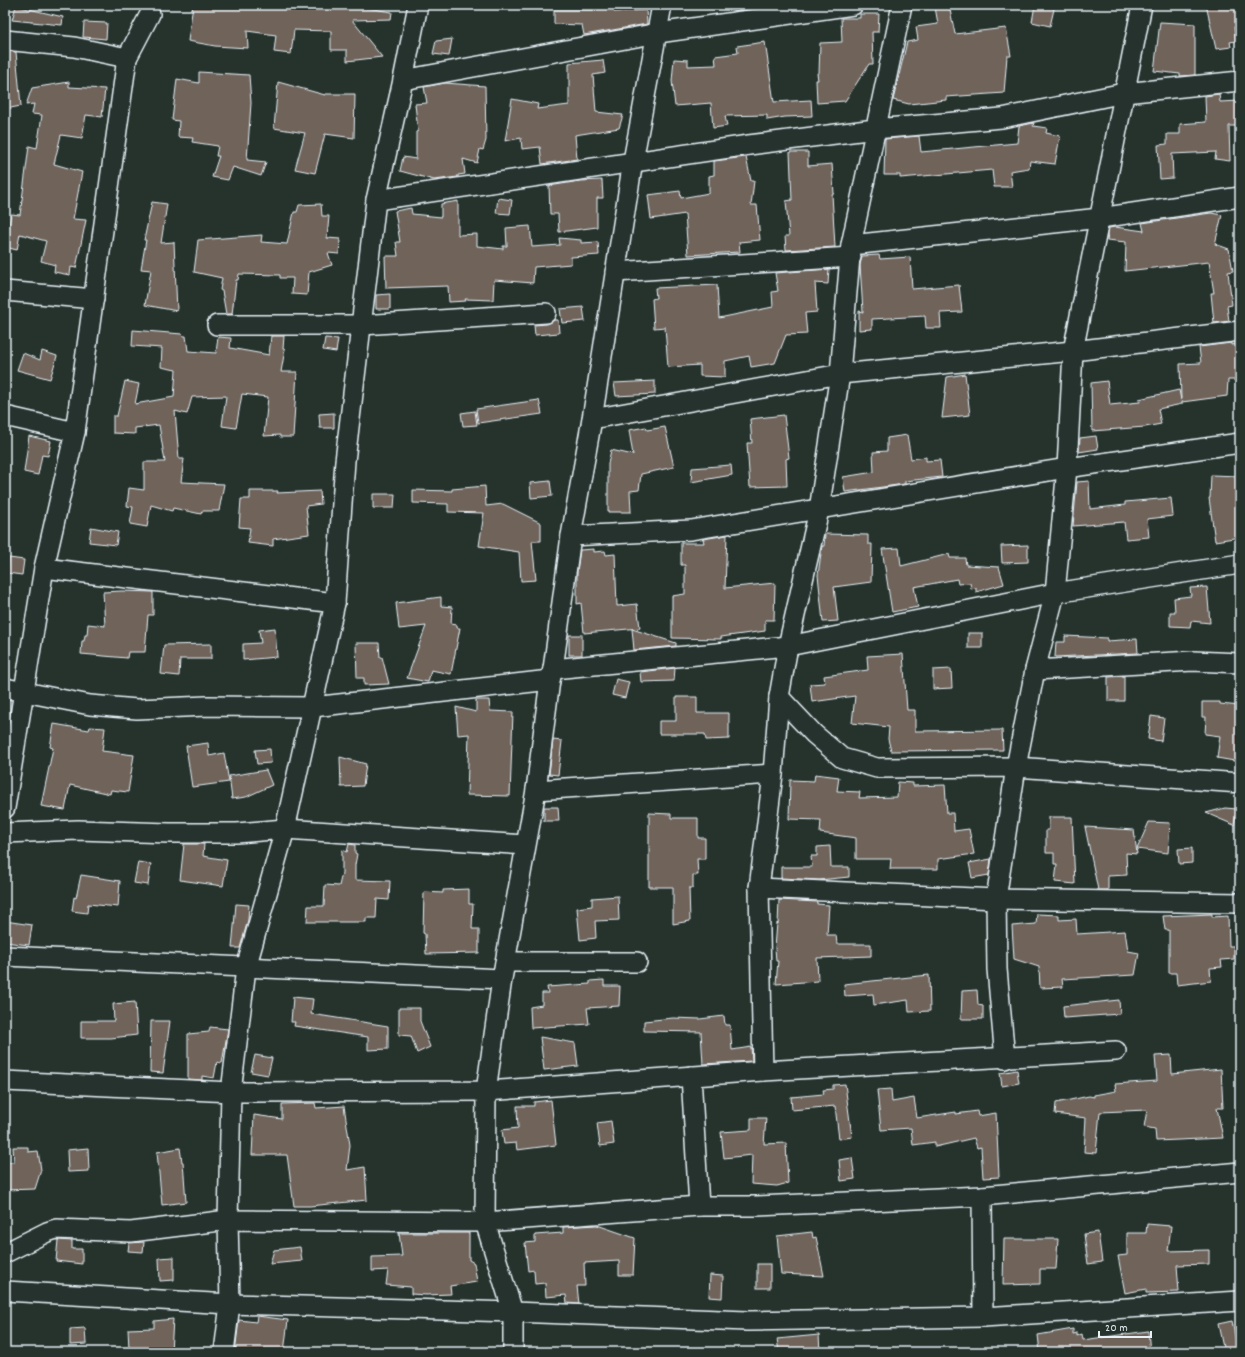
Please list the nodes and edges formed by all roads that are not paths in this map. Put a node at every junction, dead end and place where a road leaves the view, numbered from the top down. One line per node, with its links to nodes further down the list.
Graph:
1 (418, 5): 10 (street)
2 (662, 5): 7 (street)
3 (852, 5): 7 (street)
4 (902, 5): 13 (street)
5 (1142, 5): 12 (street)
6 (150, 14): 9 (street)
7 (658, 33): 10 (street); 14 (street)
8 (5, 40): 9 (street)
9 (128, 58): 21 (street)
10 (403, 80): 16 (street)
11 (1240, 81): 12 (street)
12 (1124, 93): 13 (street); 17 (street)
13 (875, 129): 14 (street); 18 (street)
14 (633, 162): 16 (street); 19 (street)
15 (1240, 197): 17 (street)
16 (376, 200): 24 (street)
17 (1100, 218): 18 (street); 26 (street)
18 (851, 251): 19 (street); 27 (street)
19 (616, 272): 29 (street)
20 (5, 291): 21 (street)
21 (94, 299): 30 (street)
22 (546, 313): 24 (street)
23 (217, 325): 24 (street)
24 (362, 325): 38 (street)
25 (1240, 331): 26 (street)
26 (1073, 352): 27 (street); 32 (street)
27 (840, 374): 29 (street); 33 (street)
28 (5, 416): 30 (street)
29 (592, 419): 34 (street)
30 (75, 432): 36 (street)
31 (1240, 443): 32 (street)
32 (1067, 468): 33 (street); 37 (street)
33 (820, 510): 34 (street); 39 (street)
34 (571, 536): 42 (street)
35 (1240, 564): 37 (street)
36 (44, 568): 38 (street); 44 (street)
37 (1055, 592): 39 (street); 41 (street)
38 (335, 603): 46 (street)
39 (788, 646): 42 (street); 45 (street)
40 (1240, 663): 41 (street)
41 (1035, 670): 47 (street)
42 (551, 675): 46 (street); 50 (street)
43 (5, 688): 44 (street)
44 (25, 692): 46 (street); 51 (street)
45 (779, 697): 47 (street); 48 (street)
46 (313, 707): 52 (street)
47 (1016, 767): 49 (street); 56 (street)
48 (774, 774): 50 (street); 55 (street)
49 (1240, 782)
50 (536, 790): 54 (street)
51 (5, 807)
52 (285, 829): 53 (street); 54 (street); 60 (street)
53 (5, 833)
54 (525, 845): 61 (street)
55 (759, 888): 56 (street); 64 (street)
56 (996, 900): 57 (street); 63 (street)
57 (1240, 903)
58 (5, 956): 60 (street)
59 (637, 962): 61 (street)
60 (246, 968): 61 (street); 68 (street)
61 (504, 971): 67 (street)
62 (1116, 1051): 63 (street)
63 (1005, 1059): 64 (street)
64 (763, 1071): 65 (street)
65 (691, 1076): 67 (street); 71 (street)
66 (5, 1081): 68 (street)
67 (486, 1091): 68 (street); 73 (street)
68 (231, 1092): 72 (street)
69 (1240, 1172): 70 (street)
70 (982, 1196): 71 (street); 79 (street)
71 (700, 1206): 73 (street)
72 (228, 1220): 73 (street); 74 (street); 77 (street)
73 (485, 1222): 78 (street)
74 (5, 1253)
75 (5, 1291): 77 (street)
76 (1240, 1301): 79 (street)
77 (230, 1304): 78 (street); 80 (street)
78 (513, 1312): 79 (street); 81 (street)
79 (983, 1317)
80 (224, 1352)
81 (513, 1352)

